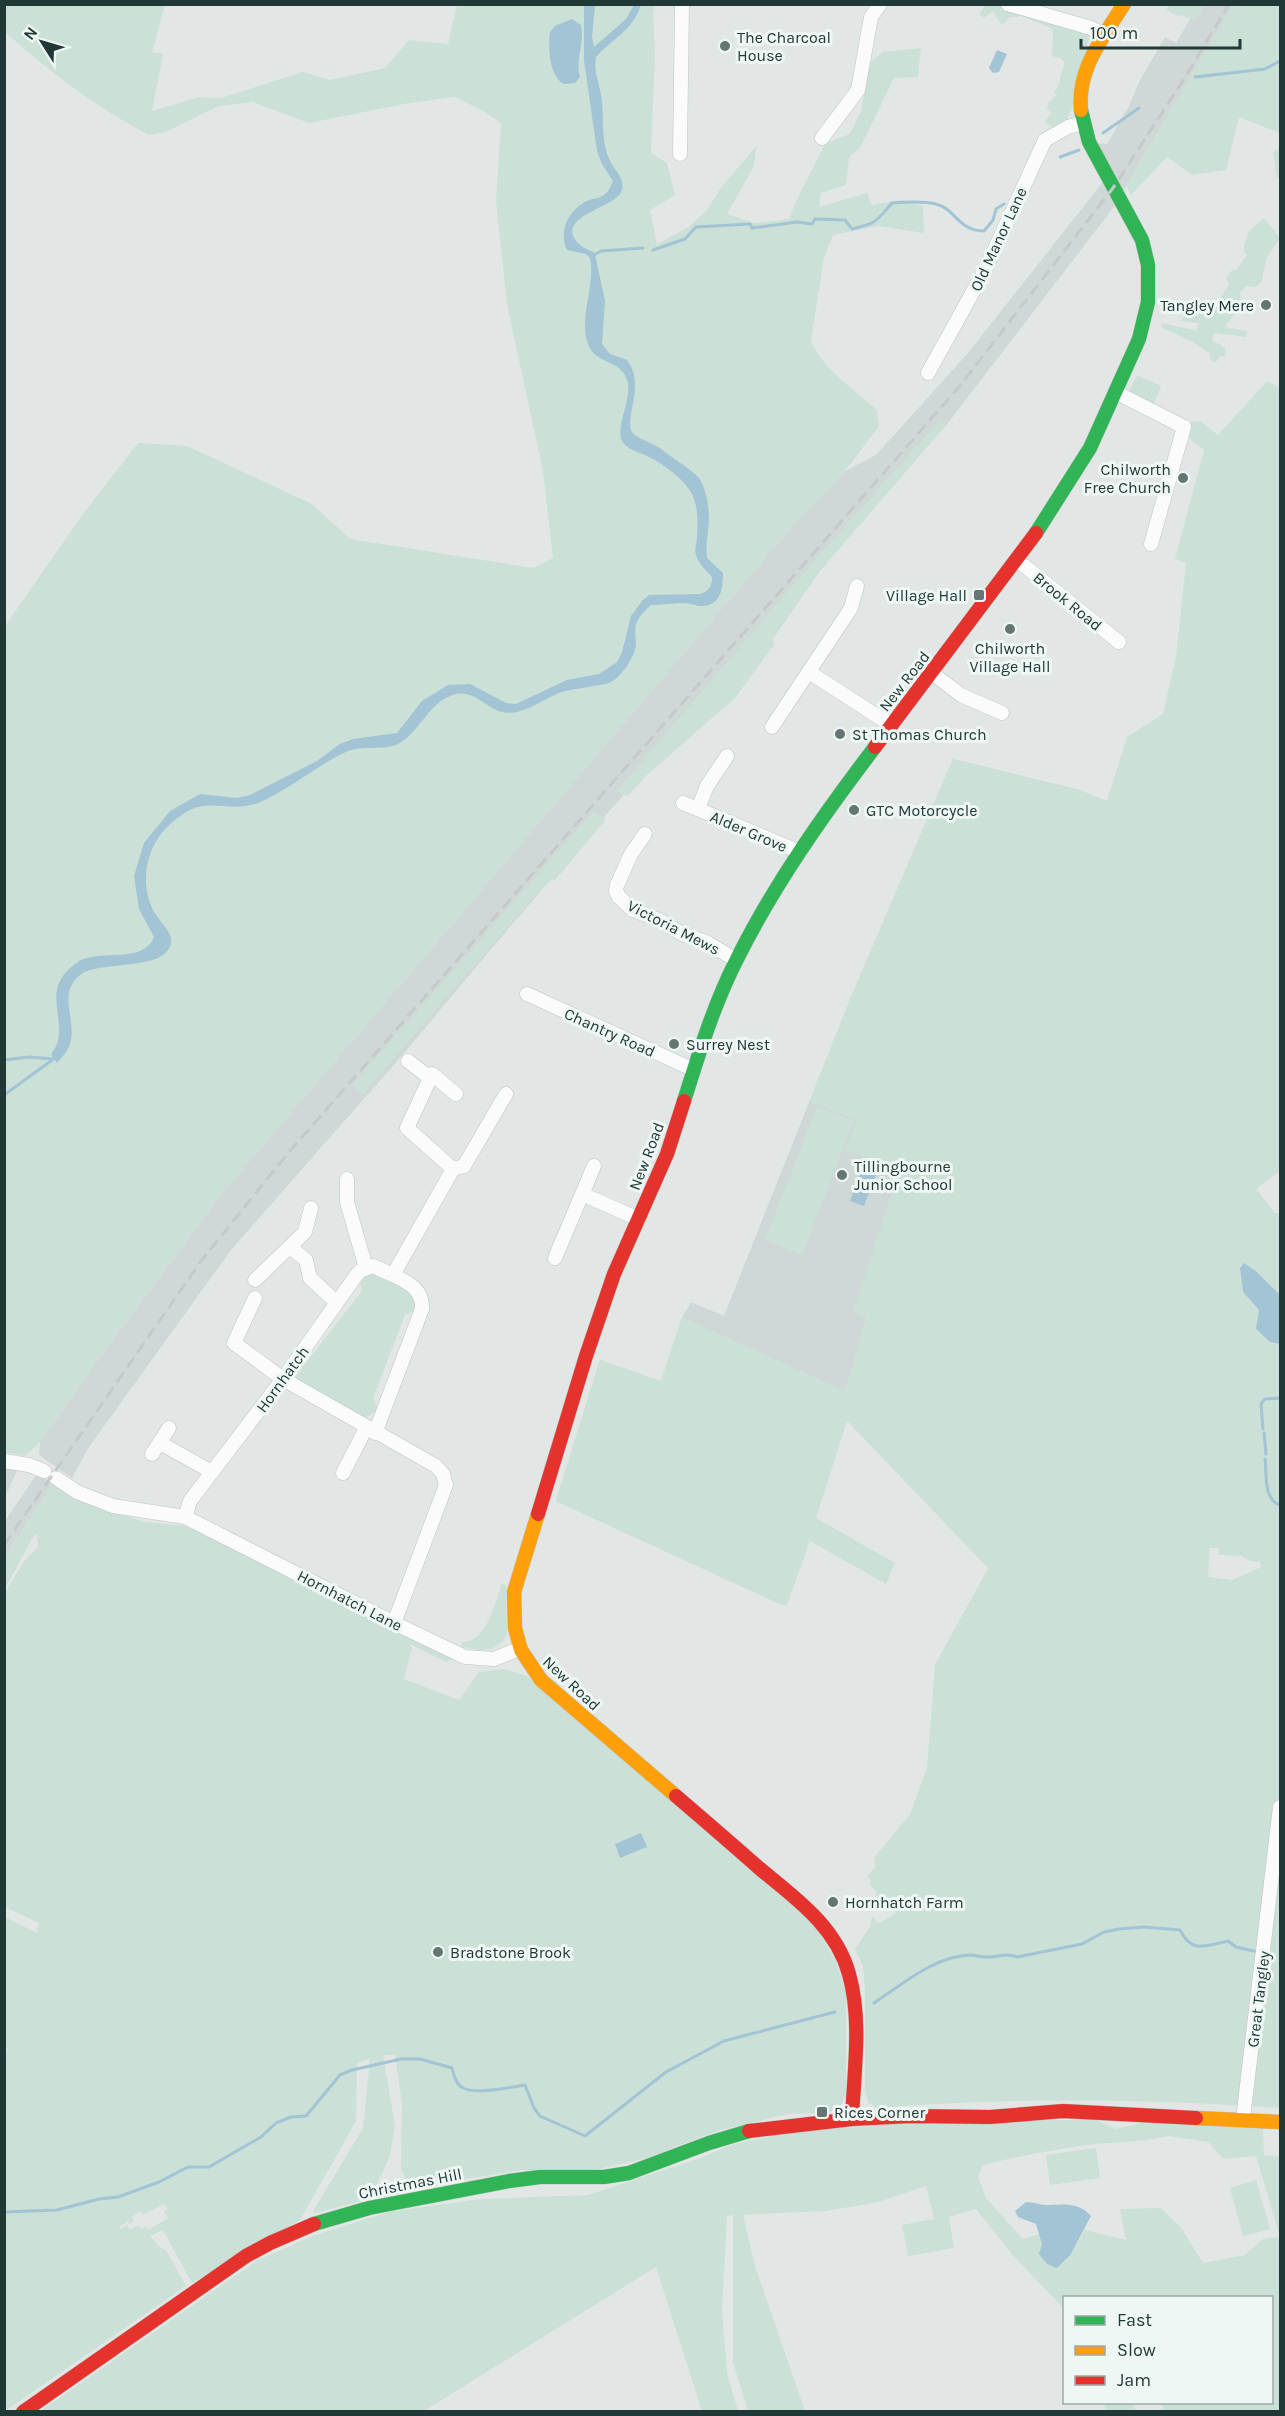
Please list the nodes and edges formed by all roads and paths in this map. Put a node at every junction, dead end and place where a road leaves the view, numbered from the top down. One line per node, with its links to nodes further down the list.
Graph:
1 (682, 4): 8 (street)
2 (880, 4): 7 (street)
3 (1008, 4): 5 (street)
4 (1124, 4): 5 (main road, New Road)
5 (1105, 35): 6 (main road, New Road)
6 (1082, 123): 9 (street, Old Manor Lane); 10 (main road, New Road)
7 (822, 138)
8 (680, 154)
9 (928, 373)
10 (1117, 393): 11 (street); 12 (main road, New Road)
11 (1151, 544)
12 (1017, 560): 14 (street, Brook Road); 16 (main road, New Road)
13 (857, 586): 15 (street)
14 (1119, 642)
15 (809, 672): 18 (street); 19 (street)
16 (932, 673): 17 (street); 18 (main road, New Road)
17 (1002, 713)
18 (891, 724): 24 (main road, New Road)
19 (772, 727)
20 (727, 756): 22 (street, Alder Grove)
21 (683, 803): 22 (street, Alder Grove)
22 (698, 809): 24 (street, Alder Grove)
23 (645, 834): 25 (street, Victoria Mews)
24 (800, 852): 25 (main road, New Road)
25 (736, 960): 28 (main road, New Road)
26 (527, 994): 28 (street, Chantry Road)
27 (408, 1061): 29 (street)
28 (692, 1069): 37 (main road, New Road)
29 (430, 1078): 30 (street); 33 (street)
30 (456, 1094)
31 (506, 1094): 33 (street)
32 (594, 1166): 35 (street)
33 (453, 1169): 41 (street)
34 (347, 1179): 40 (street)
35 (582, 1194): 37 (street); 39 (street)
36 (311, 1208): 38 (street)
37 (639, 1219): 53 (main road, New Road)
38 (290, 1247): 42 (street); 44 (street)
39 (555, 1258)
40 (366, 1268): 41 (street); 44 (street, Hornhatch)
41 (393, 1275): 47 (street)
42 (255, 1280)
43 (255, 1298): 45 (street)
44 (336, 1302): 45 (street, Hornhatch)
45 (282, 1379): 47 (street); 49 (street, Hornhatch)
46 (169, 1428): 49 (street)
47 (370, 1430): 50 (street); 52 (street)
48 (4, 1461): 51 (street, Hornhatch Lane)
49 (212, 1472): 51 (street, Hornhatch)
50 (343, 1473)
51 (185, 1517): 52 (street, Hornhatch Lane)
52 (394, 1623): 53 (street, Hornhatch Lane)
53 (519, 1649): 55 (main road, New Road)
54 (1281, 1807): 56 (street, Great Tangley)
55 (852, 2119): 56 (main road, Christmas Hill); 58 (main road, Christmas Hill)
56 (1243, 2119): 57 (main road, Christmas Hill)
57 (1281, 2122)
58 (22, 2412)

